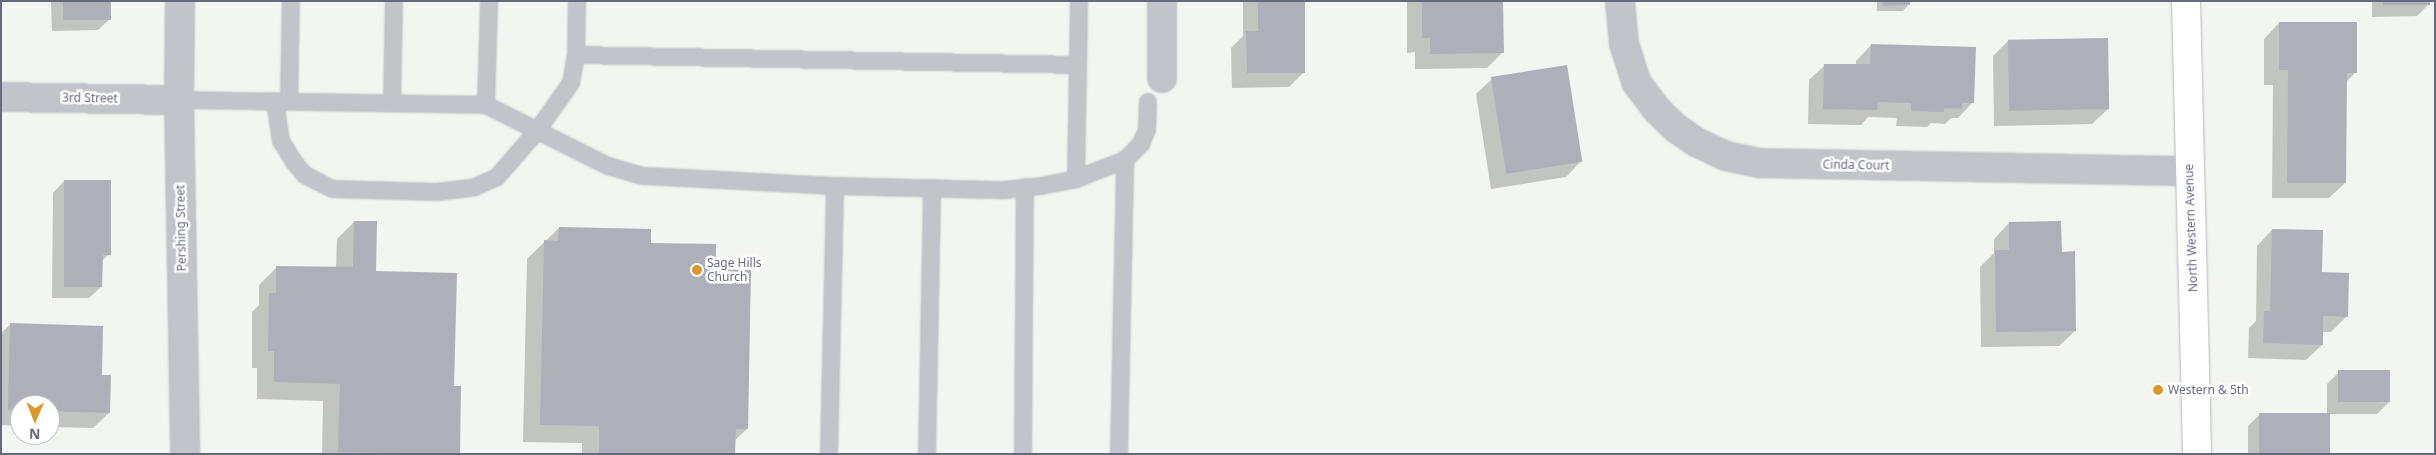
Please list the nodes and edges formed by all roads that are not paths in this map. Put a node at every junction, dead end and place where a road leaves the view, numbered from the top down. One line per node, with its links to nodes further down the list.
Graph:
1 (180, 1): 14 (street, Pershing Street)
2 (291, 1): 15 (lane)
3 (394, 1): 17 (lane)
4 (488, 1): 18 (lane)
5 (577, 1): 10 (lane)
6 (1079, 1): 11 (lane)
7 (1162, 1): 12 (street)
8 (1620, 1): 21 (street, Cinda Court)
9 (2186, 1): 21 (main road, North Western Avenue)
10 (576, 55): 11 (lane); 19 (lane)
11 (1078, 65): 22 (lane)
12 (1162, 78)
13 (1, 97): 14 (street, 3rd Street)
14 (179, 100): 15 (lane); 26 (street, Pershing Street)
15 (282, 101): 17 (lane); 19 (lane)
16 (1148, 102): 20 (lane)
17 (392, 103): 18 (lane)
18 (486, 106): 19 (lane)
19 (537, 130): 23 (lane)
20 (1125, 160): 22 (lane); 30 (lane)
21 (2189, 171): 31 (main road, North Western Avenue)
22 (1076, 179): 24 (lane)
23 (835, 186): 25 (lane); 27 (lane)
24 (1025, 187): 25 (lane); 29 (lane)
25 (932, 188): 28 (lane)
26 (185, 454)
27 (830, 454)
28 (927, 454)
29 (1024, 454)
30 (1120, 454)
31 (2197, 454)

